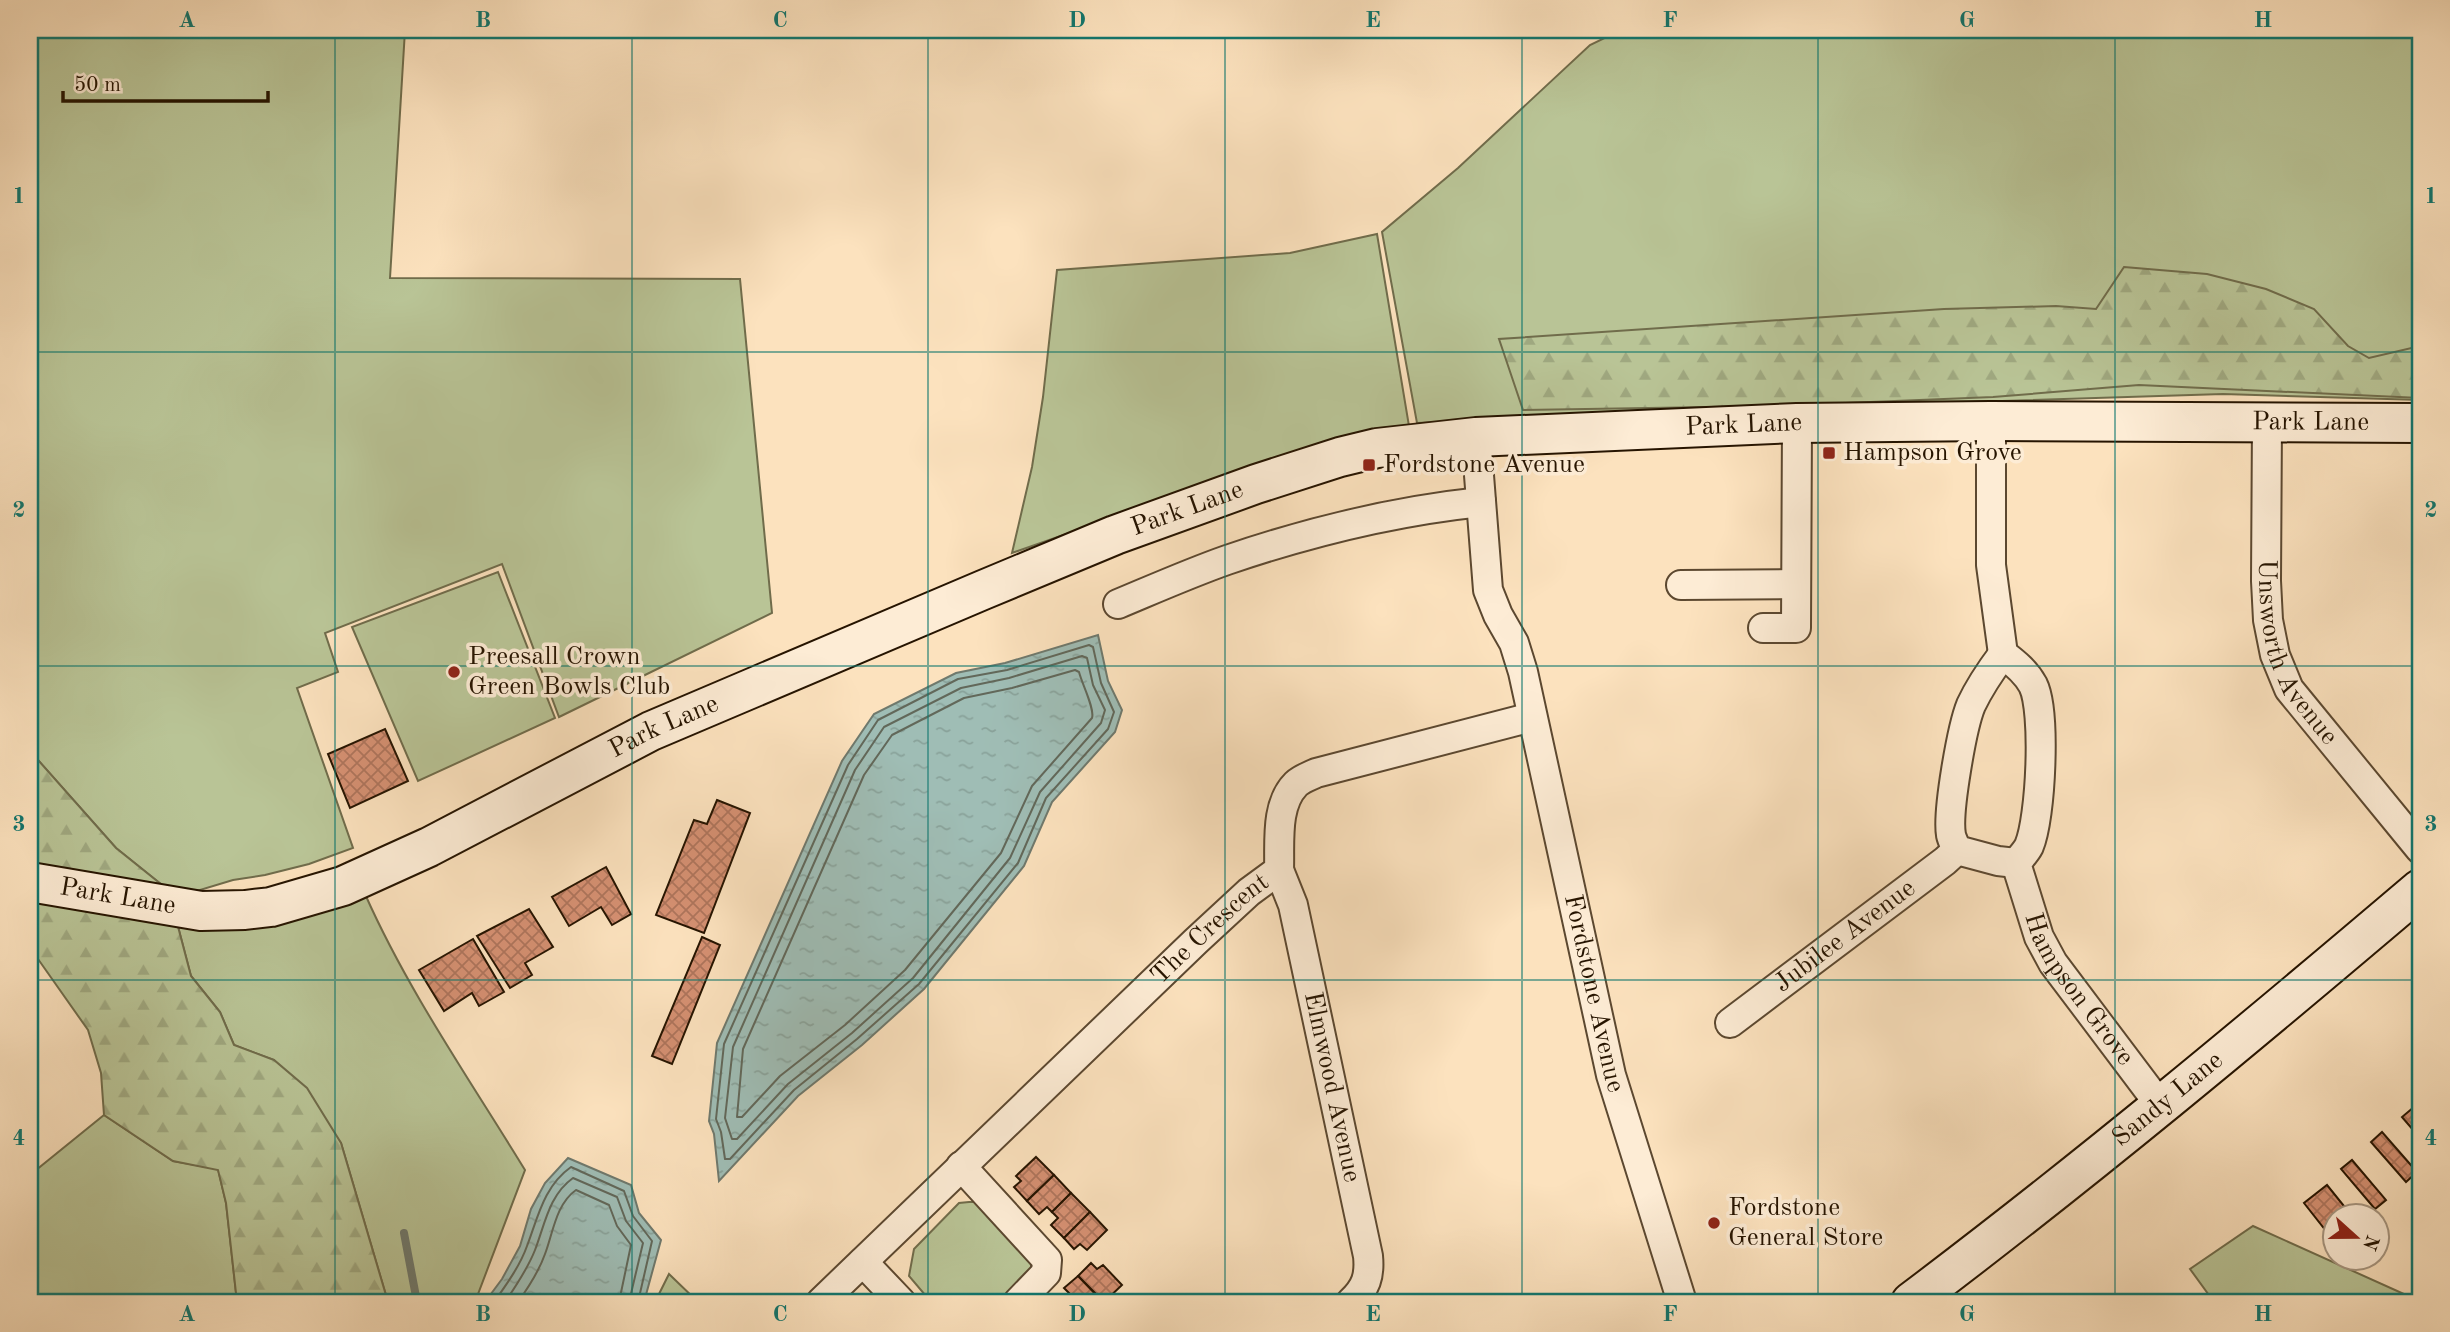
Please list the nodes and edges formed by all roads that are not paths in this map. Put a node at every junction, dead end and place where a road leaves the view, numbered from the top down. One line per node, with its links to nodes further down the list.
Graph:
1 (1991, 421): 2 (main road, Park Lane); 3 (main road, Park Lane); 11 (street)
2 (2267, 422): 4 (main road, Park Lane); 13 (street, Unsworth Avenue)
3 (1797, 423): 5 (main road, Park Lane); 7 (street)
4 (2420, 423)
5 (1476, 437): 6 (street, Fordstone Avenue); 17 (main road, Park Lane)
6 (1481, 502): 9 (street); 12 (street, Fordstone Avenue)
7 (1797, 584): 8 (street); 10 (street)
8 (1681, 585)
9 (1118, 604)
10 (1763, 628)
11 (2004, 653): 14 (street); 15 (street)
12 (1532, 717): 16 (street, The Crescent); 27 (street, Fordstone Avenue)
13 (2420, 849)
14 (1957, 850): 15 (street); 19 (street, Jubilee Avenue)
15 (2016, 863): 20 (street, Hampson Grove)
16 (1279, 870): 21 (street, The Crescent); 26 (street, Elmwood Avenue)
17 (30, 882)
18 (2420, 888): 20 (main road, Sandy Lane)
19 (1730, 1023)
20 (2161, 1105): 28 (main road, Sandy Lane)
21 (961, 1166): 22 (street, The Crescent); 25 (street)
22 (863, 1262): 23 (street, The Crescent); 24 (street)
23 (821, 1302)
24 (901, 1302)
25 (1018, 1302)
26 (1351, 1302)
27 (1682, 1302)
28 (1911, 1302)

